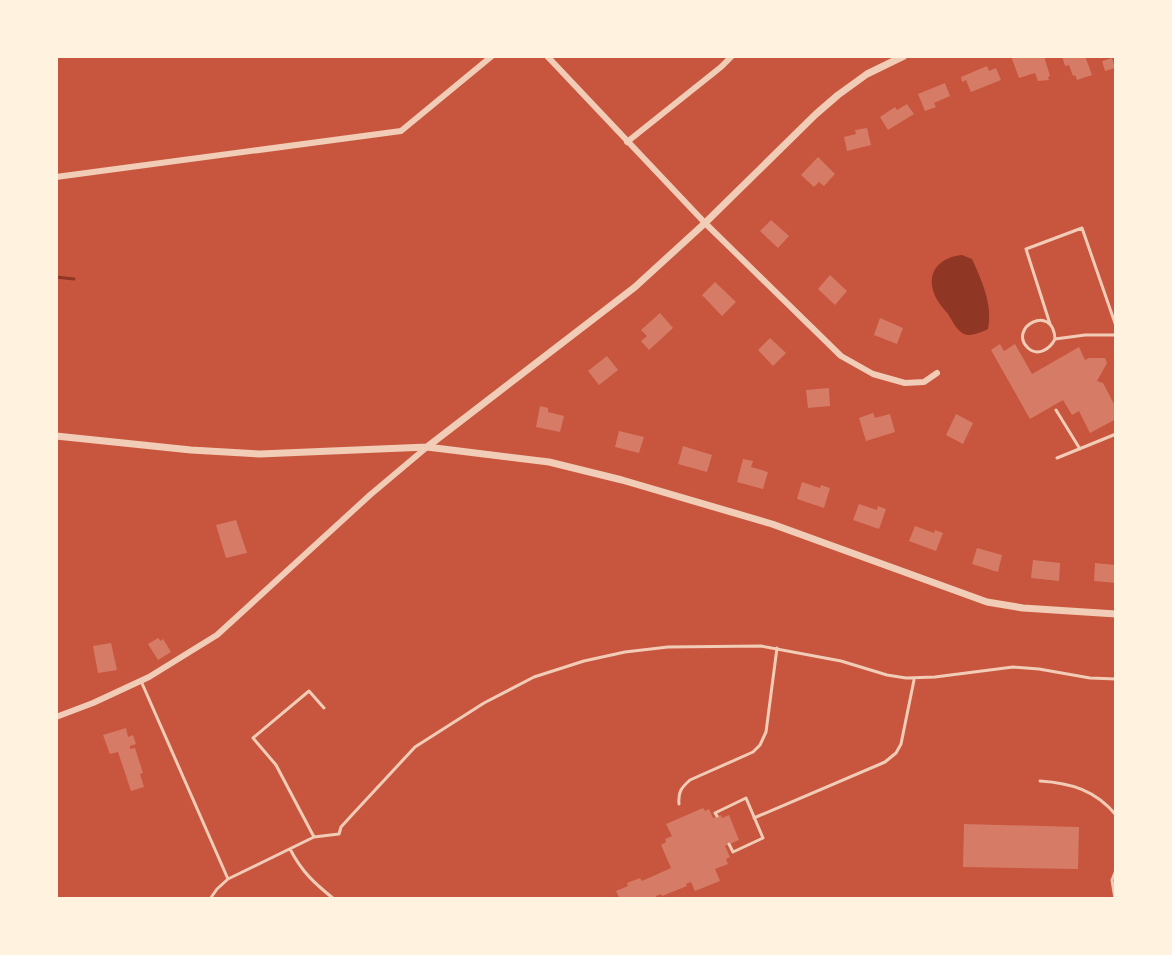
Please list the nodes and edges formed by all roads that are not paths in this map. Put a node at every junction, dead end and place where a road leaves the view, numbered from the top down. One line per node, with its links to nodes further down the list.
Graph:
1 (492, 56): 6 (street)
2 (547, 56): 5 (street)
3 (732, 56): 5 (street)
4 (904, 56): 7 (street)
5 (627, 142): 7 (street)
6 (56, 177)
7 (705, 223): 12 (street); 16 (street)
8 (1050, 324): 9 (lane); 11 (lane); 11 (lane)
9 (1116, 326)
10 (1116, 335): 11 (lane)
11 (1055, 339)
12 (937, 373)
13 (1056, 410): 17 (lane)
14 (1116, 434): 17 (lane)
15 (56, 436): 16 (street)
16 (427, 447): 19 (street); 23 (street)
17 (1080, 449): 18 (lane)
18 (1057, 458)
19 (1116, 614)
20 (777, 648): 21 (lane); 27 (lane); 31 (lane)
21 (914, 678): 22 (lane); 30 (lane)
22 (1116, 679)
23 (141, 681): 25 (street); 35 (lane)
24 (324, 708): 31 (lane)
25 (56, 717)
26 (1040, 781): 28 (lane)
27 (679, 804)
28 (1116, 815)
29 (717, 816): 30 (lane)
30 (754, 818): 32 (lane)
31 (314, 837): 33 (lane)
32 (729, 844)
33 (290, 849): 35 (lane); 37 (lane)
34 (1116, 870): 38 (lane)
35 (228, 879): 36 (lane)
36 (210, 899)
37 (338, 899)
38 (1115, 899)

